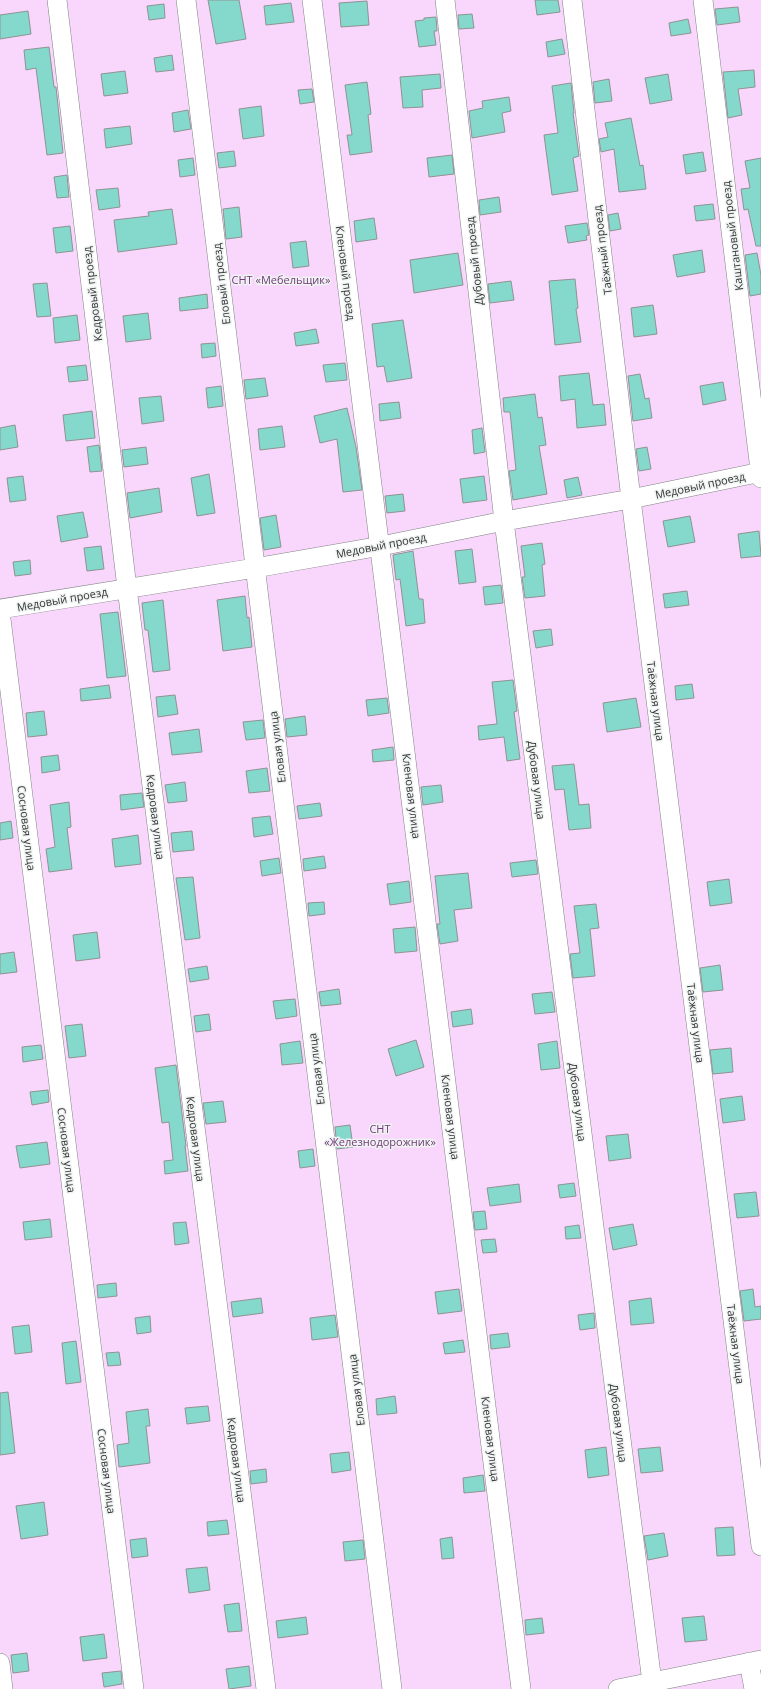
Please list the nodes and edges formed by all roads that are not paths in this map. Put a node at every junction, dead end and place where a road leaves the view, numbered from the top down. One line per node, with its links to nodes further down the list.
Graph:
1 (57, 0): 12 (street, Кедровый проезд)
2 (186, 0): 11 (street, Еловый проезд)
3 (312, 0): 10 (street, Кленовый проезд)
4 (445, 0): 9 (street, Дубовый проезд)
5 (572, 0): 8 (street, Таёжный проезд)
6 (703, 0): 7 (street, Каштановый проезд)
7 (761, 474): 8 (street, Медовый проезд)
8 (631, 499): 9 (street, Медовый проезд); 14 (street, Таёжная улица)
9 (504, 521): 10 (street, Медовый проезд); 17 (street, Дубовая улица)
10 (381, 546): 11 (street, Медовый проезд); 22 (street, Кленовая улица)
11 (255, 568): 12 (street, Медовый проезд); 21 (street, Еловая улица)
12 (127, 588): 13 (street, Медовый проезд); 20 (street, Кедровая улица)
13 (0, 610): 19 (street, Сосновая улица)
14 (761, 1546)
15 (755, 1661): 17 (street); 24 (street)
16 (0, 1663): 18 (street)
17 (652, 1682): 23 (street)
18 (3, 1689)
19 (134, 1689)
20 (266, 1689)
21 (392, 1689)
22 (521, 1689)
23 (618, 1689)
24 (754, 1689)

